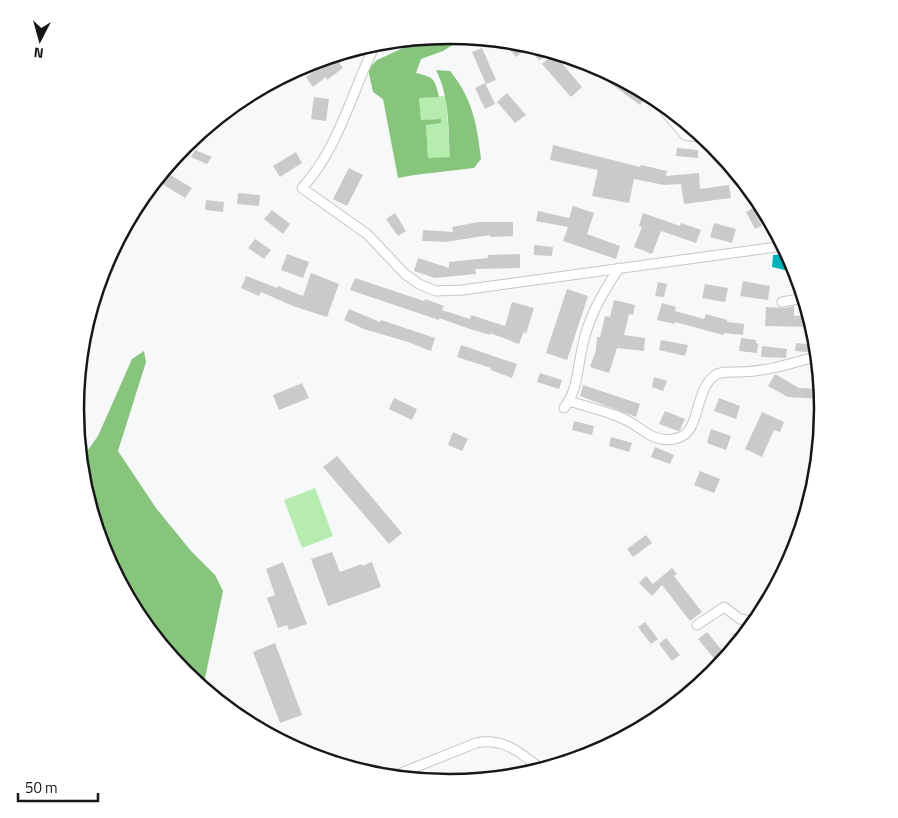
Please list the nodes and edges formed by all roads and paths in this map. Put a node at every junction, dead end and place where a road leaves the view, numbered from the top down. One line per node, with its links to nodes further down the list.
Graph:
1 (371, 53): 5 (street)
2 (670, 118): 3 (street)
3 (692, 136)
4 (777, 247): 5 (street)
5 (619, 268): 8 (street)
6 (797, 299): 7 (street)
7 (782, 302)
8 (811, 358)
9 (746, 621): 10 (street)
10 (697, 625)
11 (534, 764): 12 (street)
12 (405, 771)

